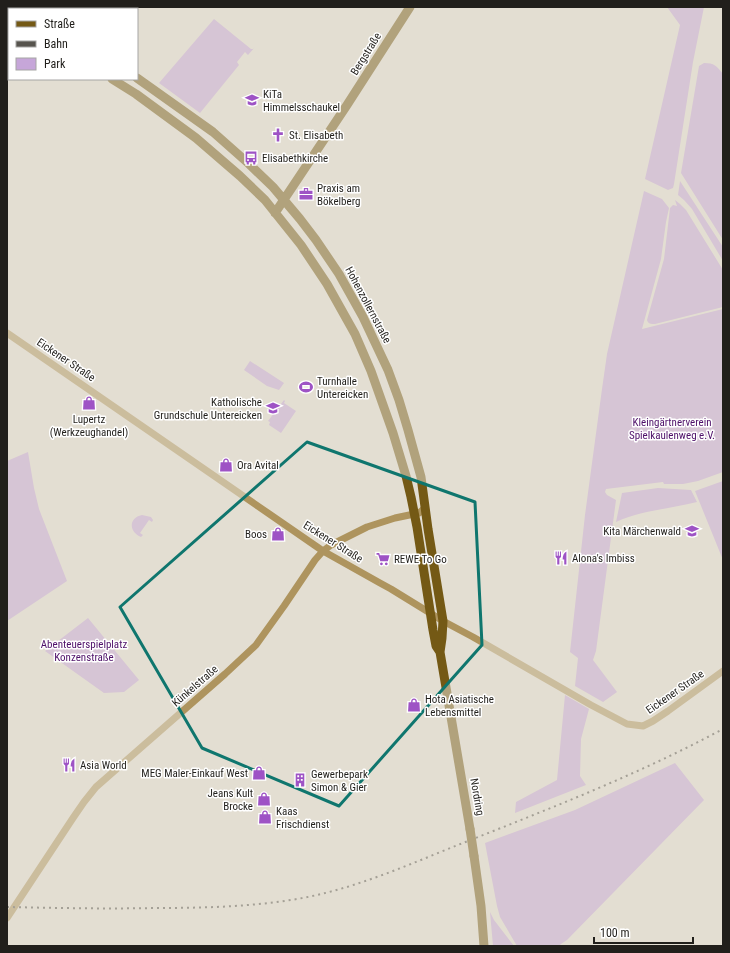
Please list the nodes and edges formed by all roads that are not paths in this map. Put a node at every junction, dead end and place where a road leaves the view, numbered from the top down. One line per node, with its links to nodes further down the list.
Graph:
1 (410, 7): 4 (main road, Bergstraße)
2 (138, 79): 4 (main road, Hohenzollernstraße)
3 (114, 80): 5 (main road)
4 (284, 200): 5 (main road, Bergstraße); 7 (main road, Hohenzollernstraße)
5 (275, 213): 8 (main road)
6 (7, 333): 9 (street, Eickener Straße)
7 (425, 508): 8 (street, Künkelstraße); 11 (main road, Hohenzollernstraße)
8 (414, 514): 9 (street, Künkelstraße); 10 (main road)
9 (323, 551): 10 (street, Eickener Straße); 14 (street, Künkelstraße)
10 (430, 612): 11 (street, Eickener Straße); 12 (main road, Nordring)
11 (443, 621): 12 (main road, Nordring); 13 (street, Eickener Straße)
12 (440, 652): 15 (main road, Nordring, bridge)
13 (723, 671)
14 (7, 918)
15 (484, 946)

